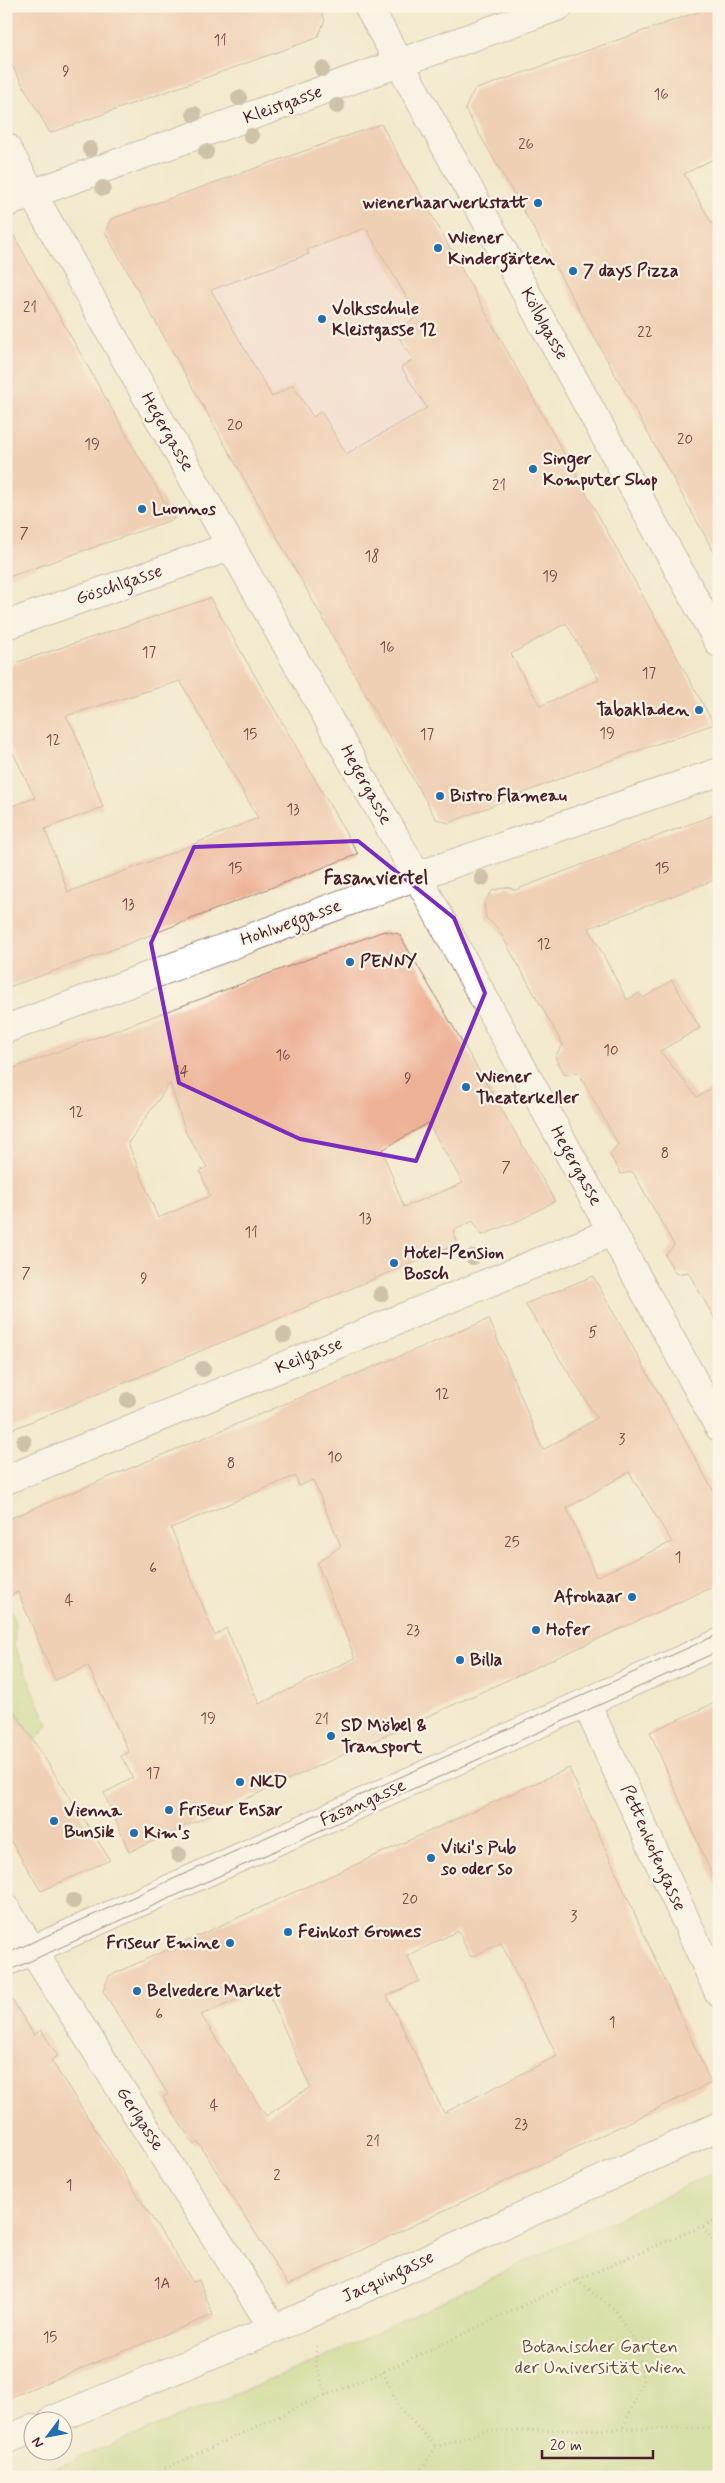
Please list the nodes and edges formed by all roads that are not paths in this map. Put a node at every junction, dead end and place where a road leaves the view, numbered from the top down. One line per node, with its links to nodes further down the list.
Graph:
1 (368, 6): 3 (street, Kölblgasse)
2 (559, 6): 3 (street, Kleistgasse)
3 (401, 63): 5 (street, Kleistgasse); 9 (street, Kölblgasse)
4 (6, 147): 5 (street, Hegergasse)
5 (32, 194): 6 (street, Kleistgasse); 7 (street, Hegergasse)
6 (6, 203)
7 (232, 546): 8 (street, Göschlgasse); 11 (street, Hegergasse)
8 (6, 625)
9 (719, 643)
10 (719, 772): 11 (street, Hohlweggasse)
11 (417, 876): 12 (street, Hohlweggasse); 13 (street, Hegergasse)
12 (6, 1029)
13 (612, 1232): 14 (street, Hegergasse); 15 (street, Keilgasse)
14 (719, 1427)
15 (6, 1480)
16 (719, 1643): 17 (street, Fasangasse)
17 (586, 1703): 19 (street, Fasangasse); 21 (street, Pettenkofengasse)
18 (6, 1909): 19 (street, Gerlgasse)
19 (32, 1950): 20 (street, Fasangasse); 23 (street, Gerlgasse)
20 (6, 1962)
21 (719, 1994)
22 (719, 2126): 23 (street, Jacquingasse)
23 (274, 2329): 24 (street, Jacquingasse)
24 (72, 2412)
25 (22, 2433): 26 (street)
26 (6, 2440)

